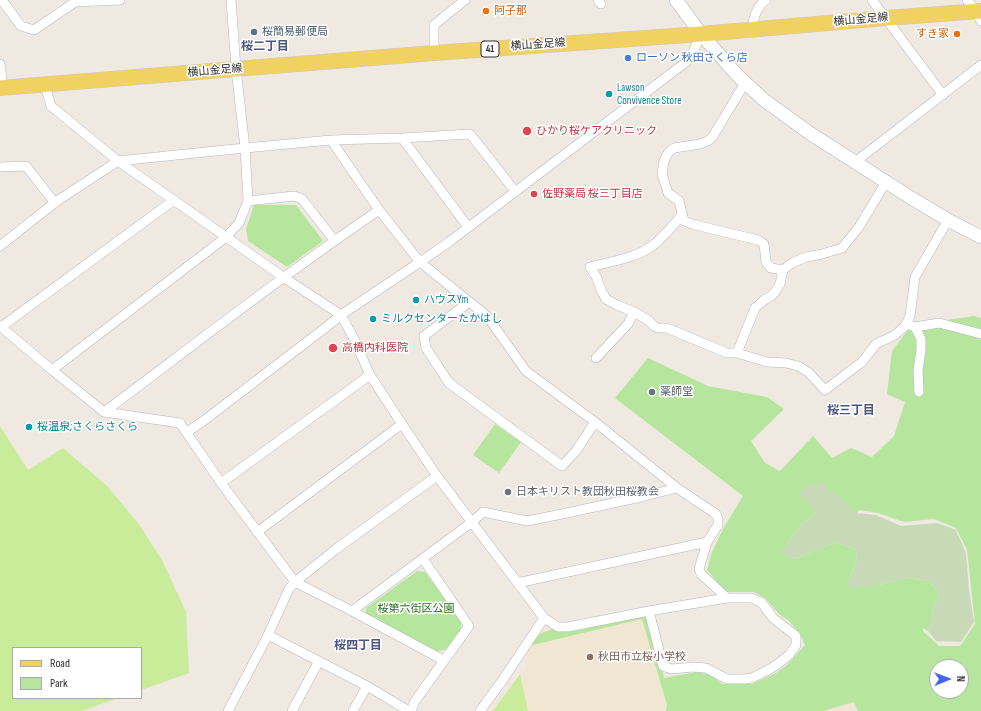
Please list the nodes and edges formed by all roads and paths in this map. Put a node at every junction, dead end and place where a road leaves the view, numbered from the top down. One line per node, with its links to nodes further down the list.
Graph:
1 (2, 0): 8 (street)
2 (120, 0): 8 (street)
3 (231, 0): 16 (street)
4 (465, 0): 13 (street)
5 (676, 0): 12 (street)
6 (766, 0): 11 (street)
7 (872, 0): 10 (street)
8 (75, 1)
9 (976, 11): 10 (main road, 横山金足線 / 41)
10 (886, 18): 11 (main road, 横山金足線 / 41); 20 (street)
11 (751, 30): 12 (main road, 横山金足線 / 41)
12 (701, 34): 13 (main road, 横山金足線 / 41); 17 (street); 28 (street)
13 (434, 53): 16 (main road, 横山金足線 / 41)
14 (0, 64): 19 (street)
15 (981, 65): 20 (street)
16 (236, 69): 18 (main road, 横山金足線 / 41); 23 (street)
17 (745, 82): 25 (street); 33 (street)
18 (45, 85): 19 (main road, 横山金足線 / 41); 24 (street)
19 (1, 86)
20 (943, 95): 25 (street)
21 (402, 138): 22 (street); 28 (street); 35 (street)
22 (331, 140): 23 (street); 32 (street)
23 (245, 148): 24 (street); 30 (street)
24 (118, 161): 29 (street); 31 (street)
25 (855, 162): 27 (street)
26 (0, 167): 31 (street)
27 (886, 182): 34 (street); 41 (street)
28 (515, 191): 35 (street)
29 (174, 200): 36 (street); 47 (street)
30 (248, 201): 36 (street); 38 (street)
31 (55, 203): 39 (street)
32 (379, 210): 38 (street); 40 (street)
33 (682, 215): 41 (street); 44 (street)
34 (948, 220): 37 (street); 46 (street)
35 (468, 227): 40 (street)
36 (226, 237): 42 (street); 51 (street)
37 (981, 237)
38 (334, 240): 42 (street)
39 (2, 241)
40 (420, 262): 43 (street); 45 (street)
41 (783, 270): 49 (street)
42 (283, 277): 45 (street); 54 (street)
43 (469, 302): 55 (street); 55 (street)
44 (634, 312): 49 (street); 50 (street)
45 (341, 315): 52 (street); 57 (street)
46 (911, 325): 48 (street); 49 (street); 53 (street)
47 (1, 326): 51 (street)
48 (981, 334)
49 (737, 353)
50 (596, 358)
51 (52, 370): 54 (street)
52 (370, 375): 56 (street); 59 (street)
53 (919, 392)
54 (104, 412): 57 (street)
55 (595, 422): 60 (street)
56 (402, 424): 58 (street); 62 (street)
57 (187, 432): 59 (street)
58 (437, 476): 61 (street); 65 (street)
59 (222, 483): 62 (street)
60 (677, 488): 61 (street); 63 (street)
61 (472, 522): 64 (street); 66 (street)
62 (257, 532): 65 (street)
63 (707, 542): 66 (street); 67 (street)
64 (423, 559): 68 (street); 72 (street)
65 (295, 582): 68 (street); 71 (street)
66 (517, 583): 70 (street)
67 (727, 598): 69 (street); 69 (street)
68 (352, 611): 72 (street)
69 (649, 611): 70 (street)
70 (544, 618): 79 (street)
71 (268, 635): 73 (street); 75 (street)
72 (443, 660): 78 (street)
73 (319, 661): 74 (street); 76 (street)
74 (367, 686): 77 (street); 78 (street)
75 (228, 711)
76 (292, 711)
77 (353, 711)
78 (410, 711)
79 (480, 711)

